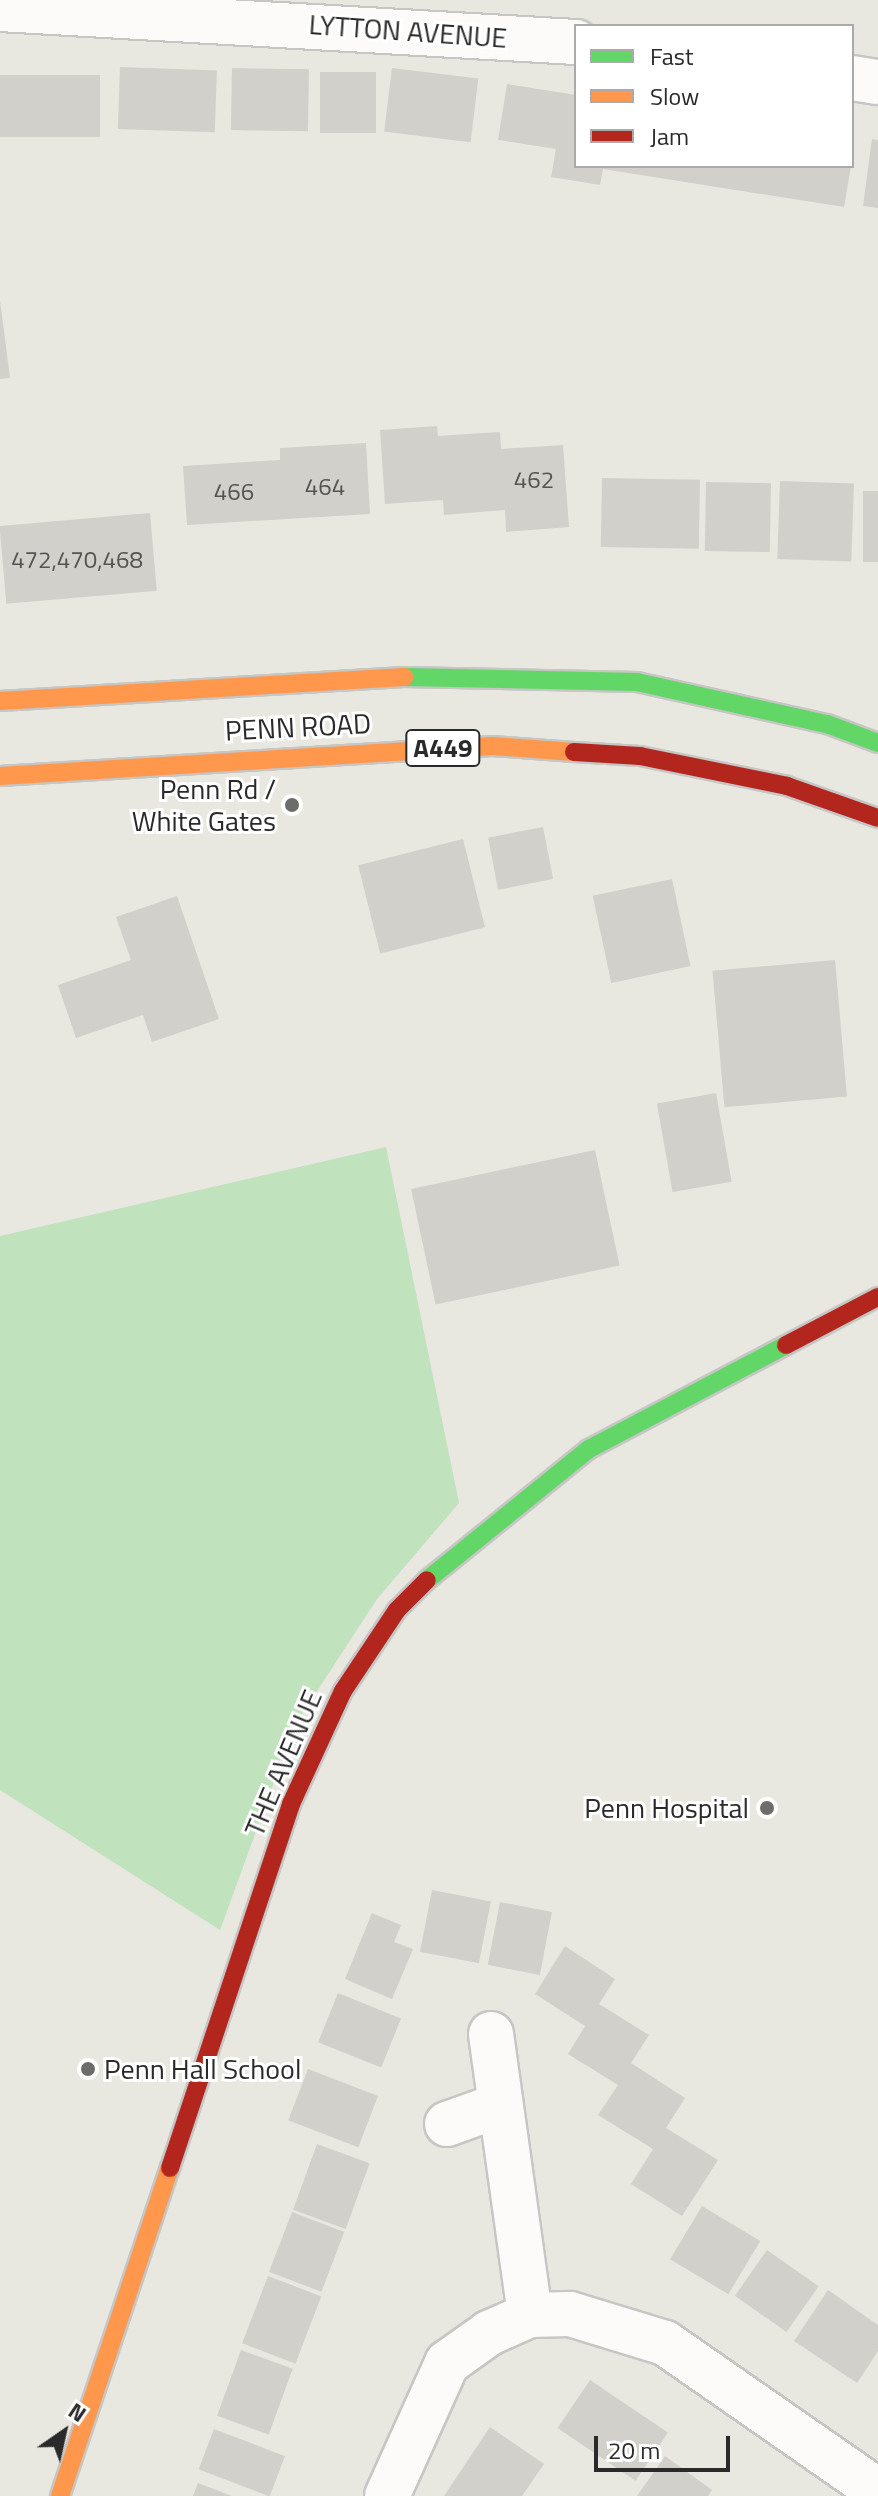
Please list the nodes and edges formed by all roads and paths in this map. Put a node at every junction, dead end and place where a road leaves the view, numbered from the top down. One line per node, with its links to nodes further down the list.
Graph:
1 (100, 6): 2 (street, LYTTON AVENUE); 3 (street, LYTTON AVENUE)
2 (0, 9)
3 (574, 42)
4 (854, 78): 5 (street)
5 (878, 82)
6 (0, 701): 7 (main road, PENN ROAD)
7 (878, 743)
8 (0, 776): 9 (main road, PENN ROAD / A449)
9 (878, 818)
10 (878, 1297): 16 (main road, THE AVENUE)
11 (491, 2034): 12 (street)
12 (500, 2105): 13 (street); 14 (street)
13 (447, 2124)
14 (530, 2315): 15 (street); 17 (street)
15 (878, 2491)
16 (60, 2496)
17 (387, 2496)

